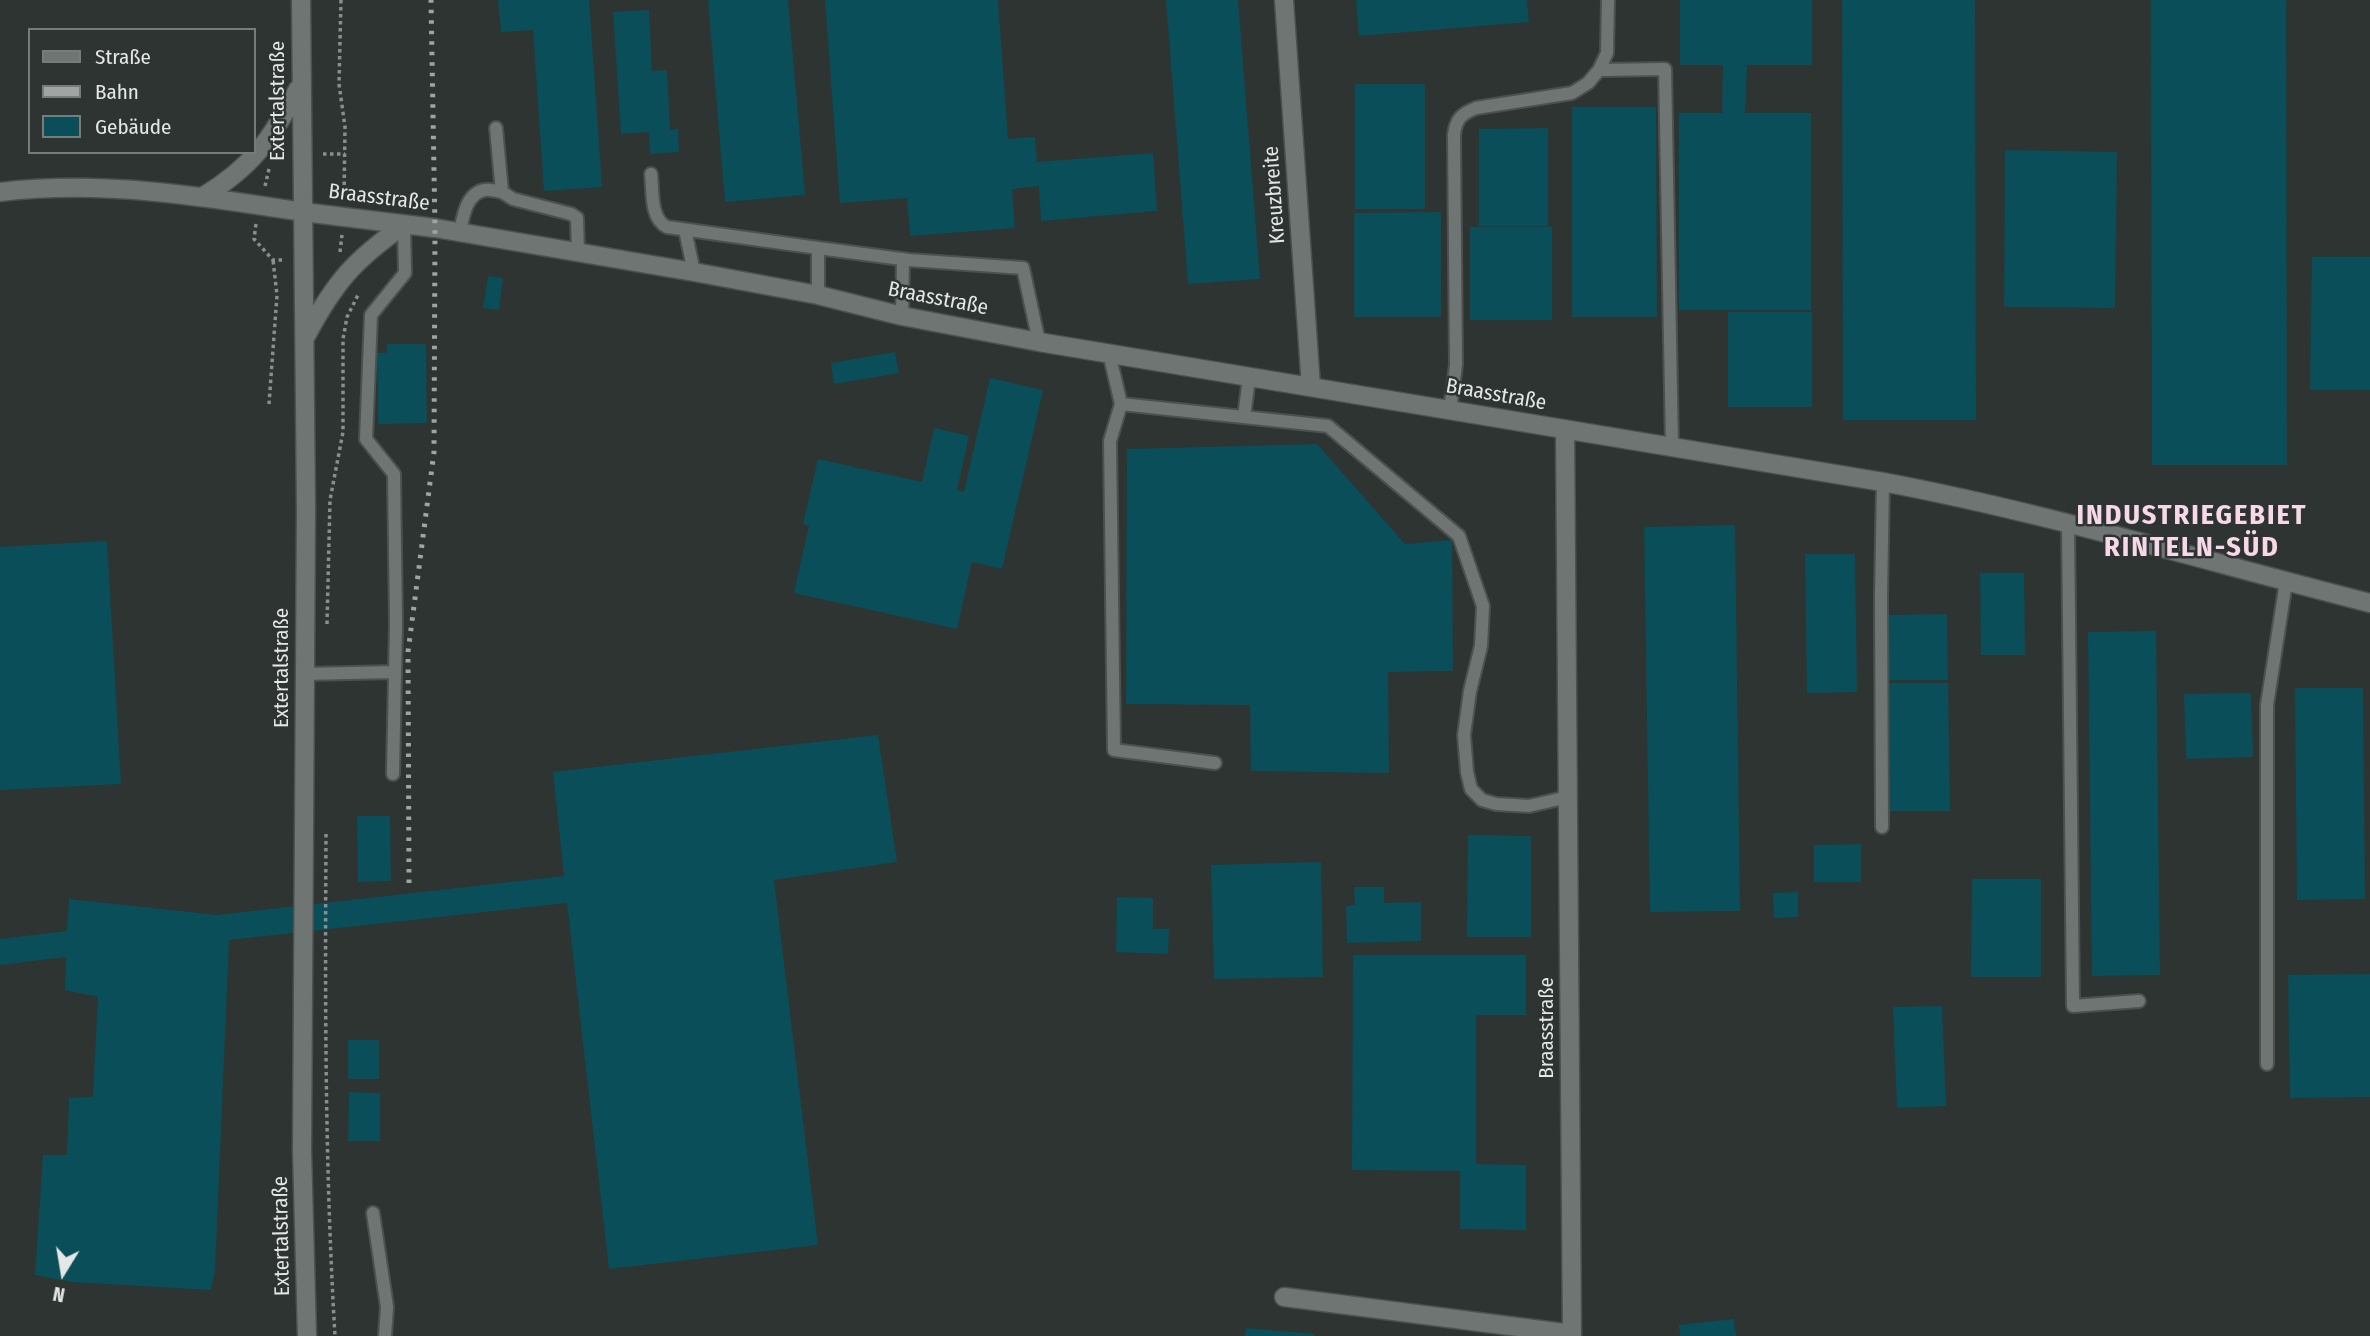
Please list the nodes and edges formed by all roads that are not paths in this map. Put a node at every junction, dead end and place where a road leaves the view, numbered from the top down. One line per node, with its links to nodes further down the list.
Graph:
1 (301, 0): 5 (street, Extertalstraße)
2 (1284, 0): 25 (street, Kreuzbreite)
3 (1608, 0): 4 (lane)
4 (1599, 70): 27 (lane); 30 (lane)
5 (300, 86): 10 (street); 11 (street, Extertalstraße)
6 (496, 128): 9 (lane)
7 (650, 174): 13 (lane)
8 (0, 192): 10 (street, Braasstraße)
9 (502, 192): 14 (lane); 16 (lane)
10 (204, 196): 11 (street, Braasstraße)
11 (303, 212): 12 (street, Braasstraße); 21 (street, Extertalstraße)
12 (404, 225): 14 (street, Braasstraße); 21 (street); 35 (lane)
13 (685, 230): 15 (lane); 18 (lane)
14 (460, 232): 16 (street, Braasstraße)
15 (818, 248): 17 (lane); 19 (lane)
16 (578, 252): 18 (street, Braasstraße)
17 (903, 259): 20 (lane); 22 (lane)
18 (695, 272): 19 (street, Braasstraße)
19 (818, 295): 20 (street, Braasstraße)
20 (902, 316): 22 (street, Braasstraße)
21 (304, 339): 36 (street, Extertalstraße)
22 (1039, 342): 23 (street, Braasstraße)
23 (1109, 353): 24 (street, Braasstraße); 26 (lane)
24 (1249, 378): 25 (street, Braasstraße); 28 (lane)
25 (1311, 387): 27 (street, Braasstraße)
26 (1121, 404): 28 (lane); 37 (lane)
27 (1450, 410): 29 (street, Braasstraße)
28 (1244, 416): 39 (lane)
29 (1565, 430): 30 (street, Braasstraße); 39 (street, Braasstraße)
30 (1672, 446): 31 (street, Braasstraße)
31 (1883, 482): 32 (street, Braasstraße); 40 (lane)
32 (2067, 522): 33 (street, Braasstraße); 41 (lane)
33 (2286, 582): 34 (street, Braasstraße); 42 (lane)
34 (2370, 603)
35 (395, 672): 36 (lane); 38 (lane)
36 (305, 674): 46 (street, Extertalstraße)
37 (1215, 763)
38 (393, 774)
39 (1568, 797): 45 (street, Braasstraße)
40 (1882, 827)
41 (2139, 1001)
42 (2267, 1064)
43 (373, 1213): 47 (lane)
44 (1284, 1297): 45 (street, Braasstraße)
45 (1572, 1335)
46 (307, 1336)
47 (385, 1336)

